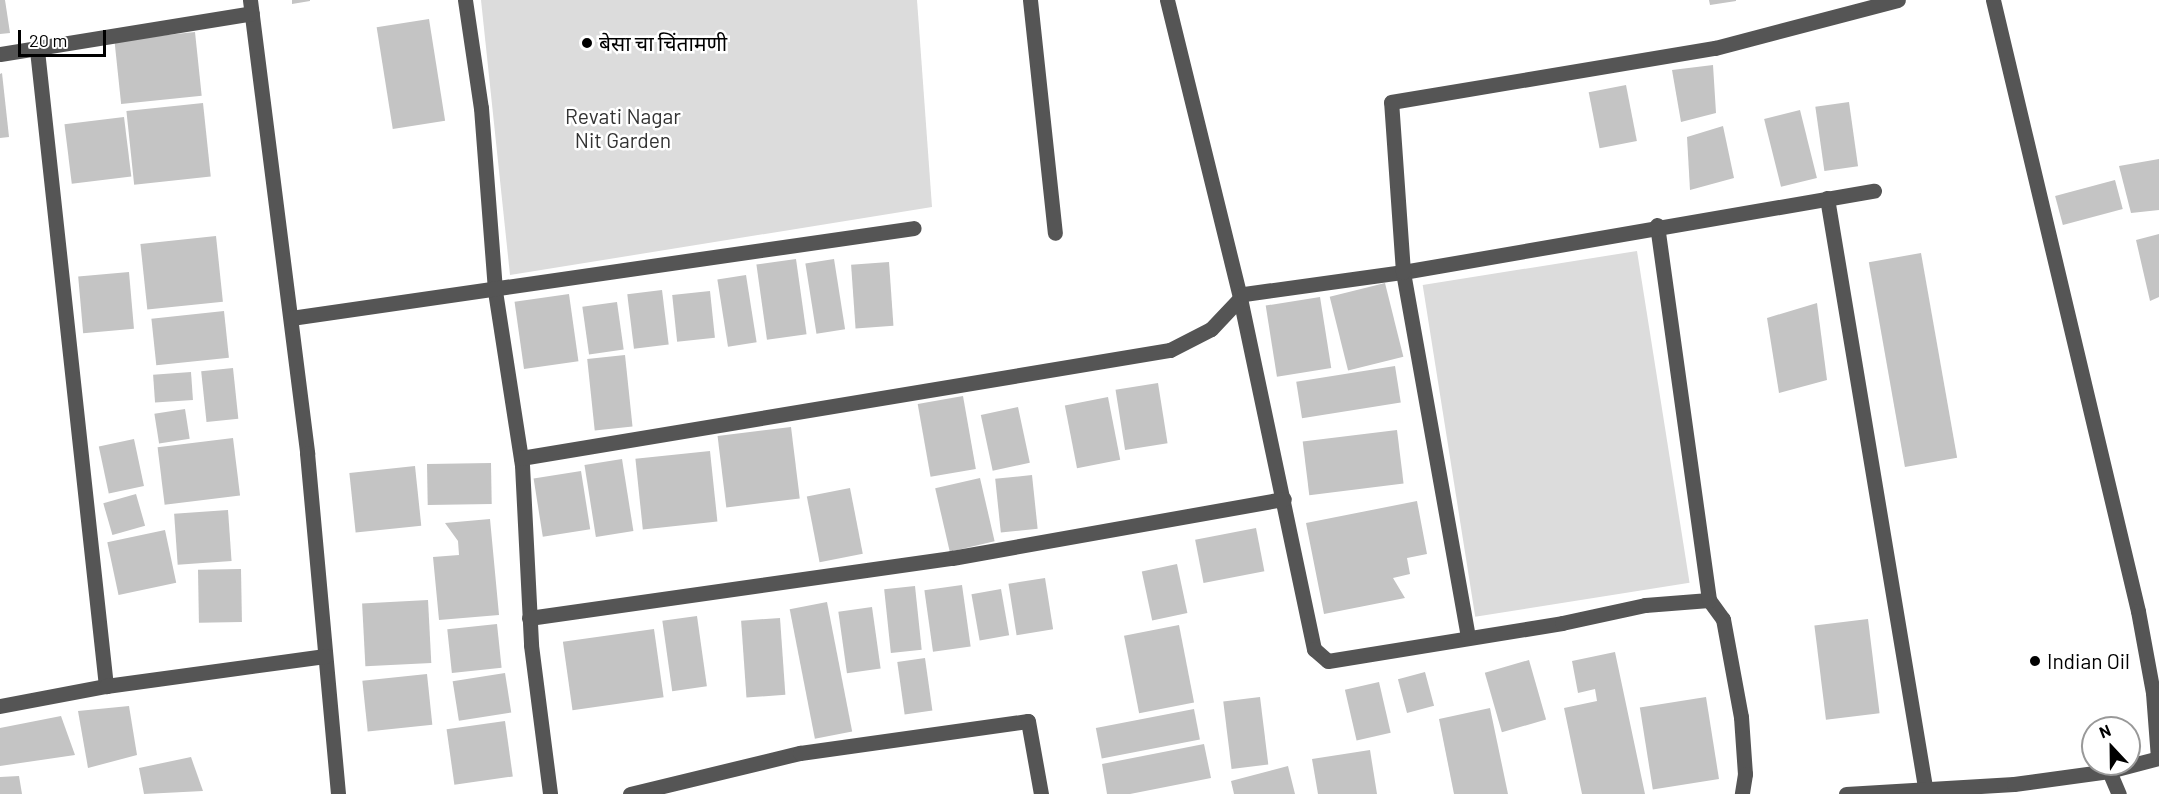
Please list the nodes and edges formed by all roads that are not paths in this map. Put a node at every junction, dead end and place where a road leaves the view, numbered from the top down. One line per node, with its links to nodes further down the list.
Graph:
1 (465, 0): 15 (street)
2 (1030, 0): 13 (street)
3 (1167, 0): 16 (street)
4 (1898, 0): 14 (street)
5 (1993, 0): 26 (street)
6 (251, 7): 7 (street); 17 (street)
7 (37, 50): 8 (street); 24 (street)
8 (0, 54)
9 (1874, 191): 10 (street)
10 (1827, 198): 11 (street); 30 (street)
11 (1657, 225): 14 (street); 20 (street)
12 (914, 228): 15 (street)
13 (1054, 233)
14 (1403, 272): 16 (street); 22 (street)
15 (495, 291): 17 (street); 18 (street)
16 (1240, 298): 18 (street); 19 (street)
17 (291, 318): 23 (street)
18 (521, 458): 21 (street)
19 (1284, 499): 21 (street); 22 (street)
20 (1709, 600): 22 (street); 35 (street)
21 (529, 618): 32 (street)
22 (1468, 638)
23 (325, 656): 24 (street); 31 (street)
24 (106, 686): 25 (street)
25 (0, 706)
26 (2158, 758): 27 (street)
27 (2141, 763)
28 (2081, 775): 30 (street)
29 (2111, 776): 37 (street)
30 (1925, 787): 36 (street)
31 (336, 794)
32 (550, 794)
33 (630, 794): 34 (street)
34 (1041, 794)
35 (1742, 794)
36 (1846, 794)
37 (2119, 794)

